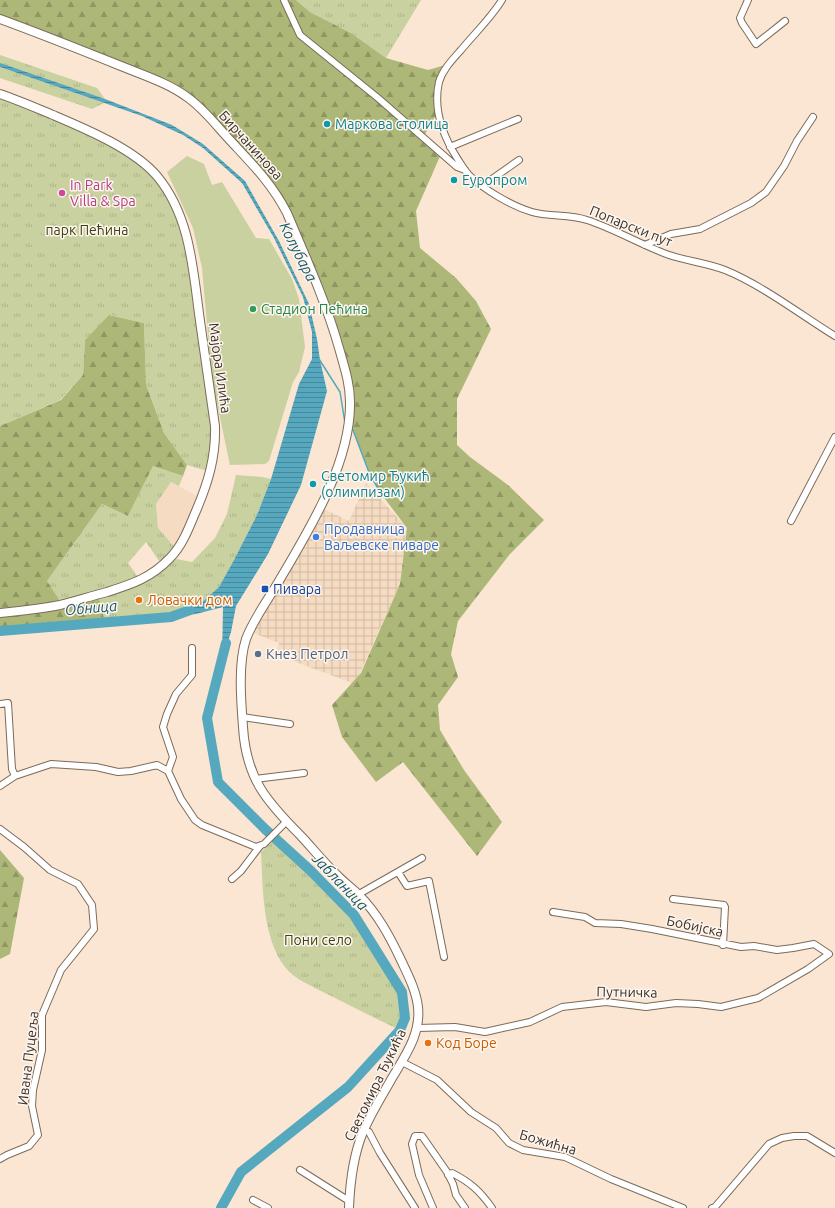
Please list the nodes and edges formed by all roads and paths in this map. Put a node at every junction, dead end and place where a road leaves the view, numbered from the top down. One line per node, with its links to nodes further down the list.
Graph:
1 (284, 0): 11 (street)
2 (502, 0): 9 (street, Попарски пут)
3 (748, 0): 5 (street)
4 (0, 19): 20 (main road, Бирчанинова)
5 (784, 21)
6 (0, 94): 17 (main road, Мајора Илића)
7 (813, 117): 13 (street)
8 (518, 119): 9 (street)
9 (450, 147): 11 (street, Попарски пут)
10 (519, 160): 12 (street)
11 (464, 170): 12 (street, Попарски пут)
12 (482, 186): 13 (street, Попарски пут)
13 (645, 245): 14 (street, Попарски пут)
14 (835, 336)
15 (835, 437): 16 (street)
16 (791, 521)
17 (0, 613)
18 (192, 648): 22 (street)
19 (0, 704): 24 (street)
20 (242, 717): 21 (street); 25 (main road, Бирчанинова)
21 (290, 724)
22 (168, 771): 24 (street); 29 (street)
23 (304, 773): 25 (street)
24 (15, 776): 26 (street)
25 (255, 779): 27 (main road, Бирчанинова)
26 (0, 786)
27 (286, 822): 29 (street); 33 (main road, Бирчанинова)
28 (0, 829): 43 (street, Ивана Пуцеља)
29 (262, 845): 32 (street)
30 (422, 858): 31 (street)
31 (398, 872): 33 (street); 38 (street)
32 (232, 879)
33 (359, 894): 39 (main road, Бирчанинова)
34 (673, 899): 36 (street)
35 (553, 912): 36 (street, Бобијска)
36 (724, 945): 37 (street, Бобијска)
37 (829, 954): 39 (street, Путничка)
38 (444, 957)
39 (418, 1024): 40 (main road, Светомира Ђукића)
40 (402, 1062): 41 (main road, Светомира Ђукића); 53 (street, Божићна)
41 (364, 1129): 47 (main road, Светомира Ђукића); 49 (street)
42 (835, 1153): 54 (street)
43 (0, 1159)
44 (300, 1170): 47 (street)
45 (448, 1174): 50 (street); 51 (street); 52 (street)
46 (253, 1200): 48 (street)
47 (349, 1204)
48 (268, 1208)
49 (415, 1208)
50 (433, 1208)
51 (465, 1208)
52 (492, 1208)
53 (683, 1208)
54 (716, 1208)

